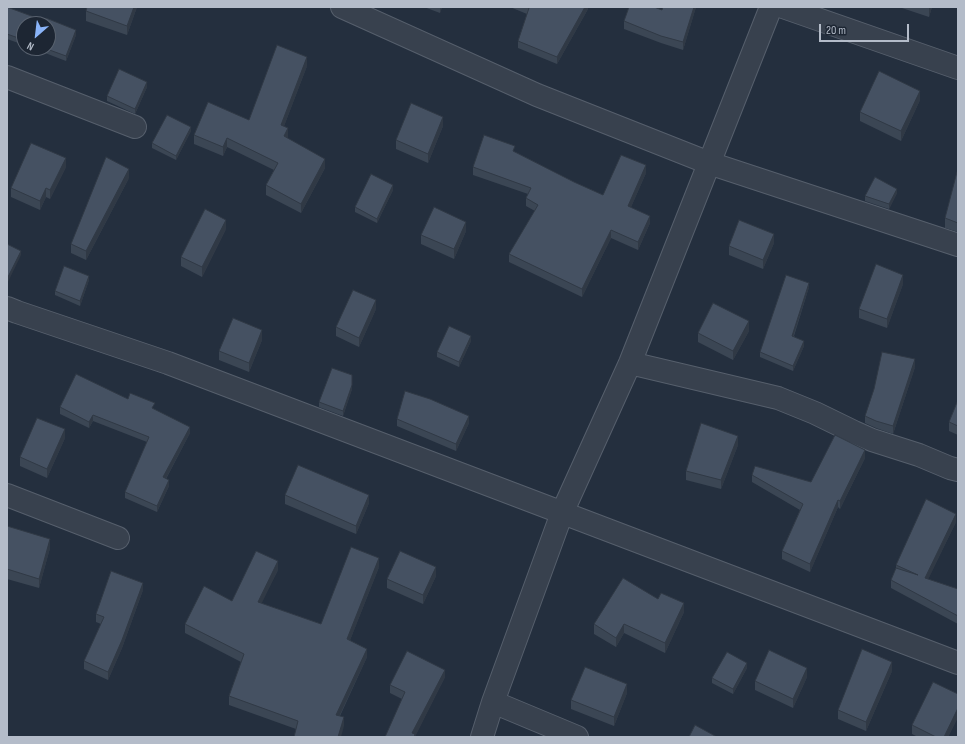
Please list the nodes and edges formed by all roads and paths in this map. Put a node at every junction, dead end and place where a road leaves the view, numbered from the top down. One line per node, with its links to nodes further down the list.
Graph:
1 (342, 7): 7 (street)
2 (771, 7): 7 (street)
3 (783, 7): 4 (street)
4 (958, 68)
5 (7, 77): 6 (street)
6 (135, 126)
7 (709, 163): 8 (street); 10 (street)
8 (958, 245)
9 (7, 308): 13 (street)
10 (630, 364): 11 (street); 13 (street)
11 (958, 470)
12 (7, 495): 14 (street)
13 (562, 514): 15 (street); 16 (street)
14 (118, 538)
15 (958, 663)
16 (493, 702): 17 (street); 18 (street)
17 (482, 737)
18 (577, 737)

